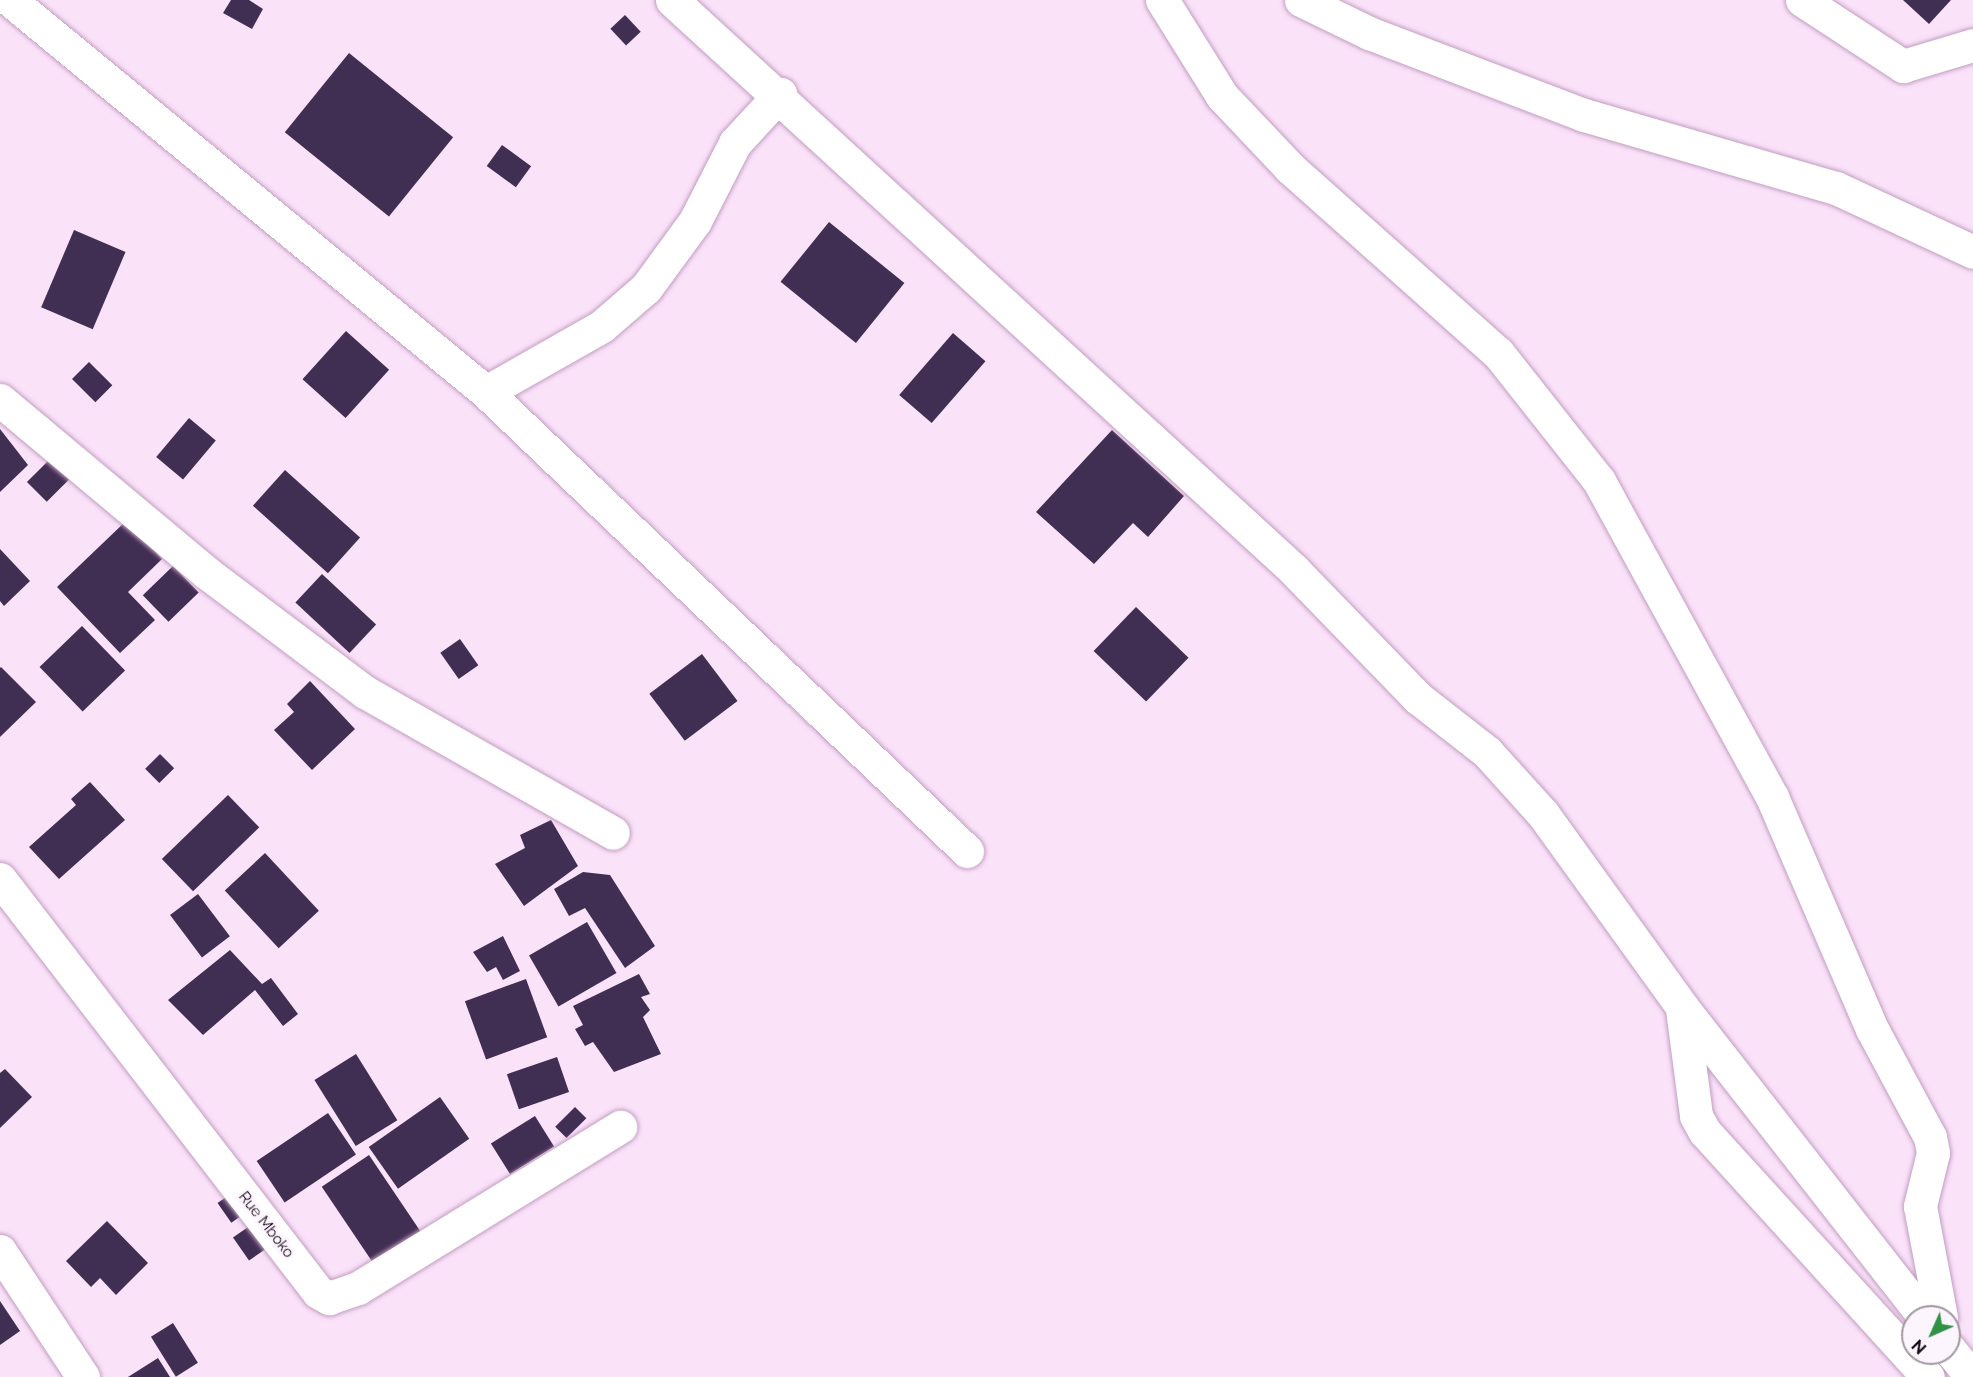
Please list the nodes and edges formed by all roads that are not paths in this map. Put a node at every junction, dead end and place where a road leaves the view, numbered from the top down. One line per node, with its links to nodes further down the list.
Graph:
1 (10, 0): 9 (street)
2 (672, 0): 7 (street)
3 (1162, 0): 18 (street)
4 (1301, 0): 8 (street)
5 (1802, 0): 6 (street)
6 (1973, 45)
7 (780, 94): 9 (street); 14 (street)
8 (1973, 252)
9 (486, 392): 12 (street)
10 (0, 400): 11 (street)
11 (613, 833)
12 (967, 851)
13 (0, 879): 15 (street, Rue Mboko)
14 (1682, 1007): 17 (street); 21 (street)
15 (620, 1127)
16 (0, 1251): 20 (street)
17 (1915, 1305)
18 (1939, 1305)
19 (1961, 1364): 22 (street)
20 (83, 1377)
21 (1928, 1377)
22 (1972, 1377)

